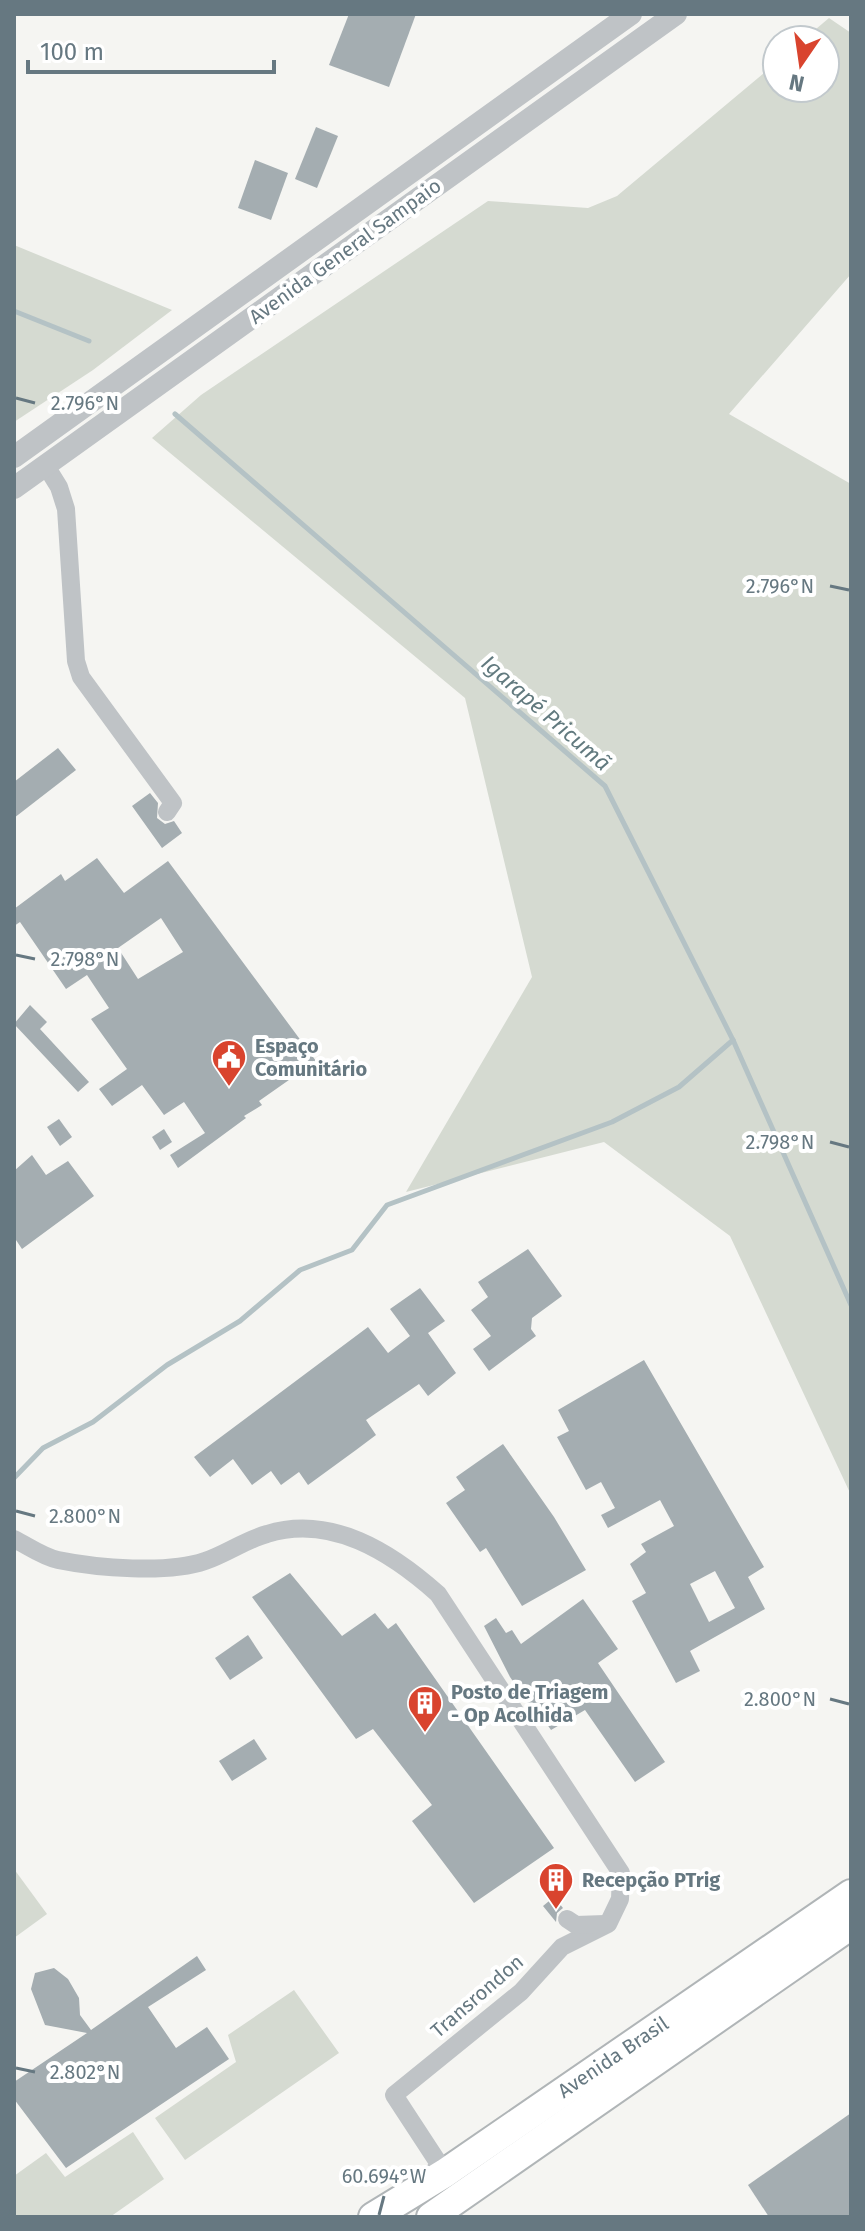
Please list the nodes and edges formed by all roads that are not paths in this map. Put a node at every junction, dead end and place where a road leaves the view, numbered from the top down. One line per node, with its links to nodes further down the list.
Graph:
1 (631, 14): 3 (street, Avenida General Sampaio)
2 (676, 14): 4 (street, Avenida General Sampaio)
3 (551, 71): 4 (street); 5 (street, Avenida General Sampaio)
4 (567, 92): 7 (street, Avenida General Sampaio)
5 (400, 180): 6 (street, Avenida General Sampaio); 7 (street)
6 (375, 198): 8 (street); 9 (street, Avenida General Sampaio)
7 (415, 201): 8 (street, Avenida General Sampaio)
8 (391, 218): 10 (street, Avenida General Sampaio)
9 (92, 401): 10 (street); 11 (street, Avenida General Sampaio)
10 (107, 421): 12 (street, Avenida General Sampaio)
11 (14, 457)
12 (46, 466): 13 (street, Avenida General Sampaio); 14 (street)
13 (14, 488)
14 (167, 812)
15 (14, 1539): 18 (street)
16 (851, 1894): 20 (highway, Avenida Brasil)
17 (567, 1919): 18 (street)
18 (608, 1924): 20 (street, Transrondon)
19 (851, 1925): 22 (highway, Avenida Brasil)
20 (445, 2173): 21 (highway, Avenida Brasil)
21 (373, 2217)
22 (431, 2217)

